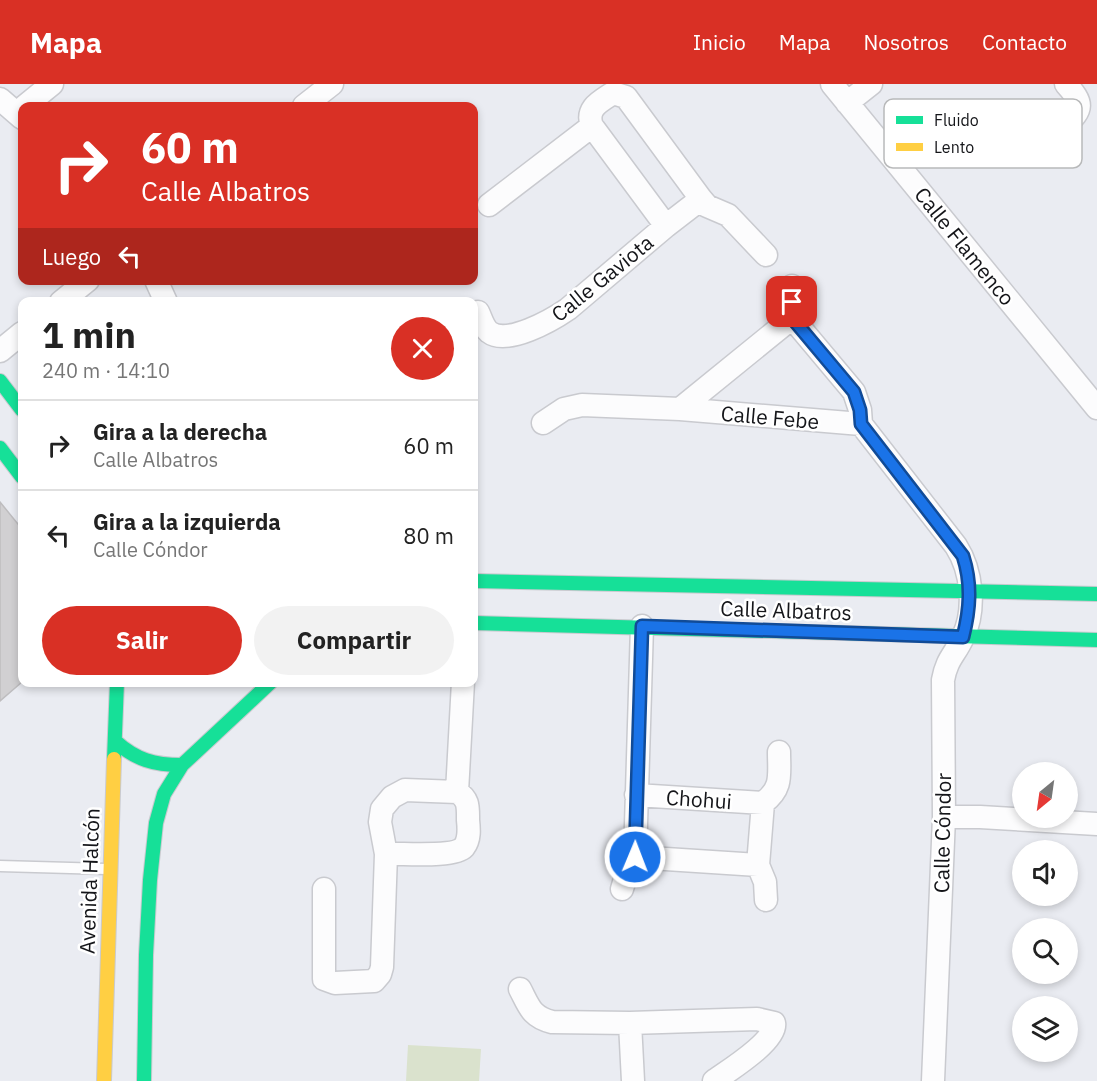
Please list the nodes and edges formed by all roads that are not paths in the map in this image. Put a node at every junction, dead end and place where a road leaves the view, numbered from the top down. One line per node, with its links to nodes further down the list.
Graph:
1 (52, 84): 6 (street)
2 (332, 84): 7 (street)
3 (832, 84): 8 (street, Calle Flamenco)
4 (871, 84): 8 (street)
5 (634, 90): 9 (street); 12 (street)
6 (27, 102)
7 (309, 102)
8 (847, 103): 10 (street, Calle Flamenco)
9 (592, 126): 13 (street); 14 (street, Calle Gaviota)
10 (884, 148)
11 (900, 168): 25 (street, Calle Flamenco)
12 (701, 199): 14 (street, Calle Gaviota); 15 (street)
13 (489, 205)
14 (666, 226): 19 (street, Calle Gaviota)
15 (766, 255)
16 (82, 285): 18 (street)
17 (792, 286): 20 (street)
18 (68, 297)
19 (478, 312)
20 (792, 318): 26 (street, Calle Febe); 28 (street)
21 (18, 336): 22 (street)
22 (0, 351)
23 (0, 381): 24 (street)
24 (18, 405)
25 (1097, 408)
26 (680, 409): 27 (street, Calle Febe); 28 (street, Calle Febe)
27 (543, 423)
28 (861, 424): 32 (street)
29 (0, 448): 30 (street)
30 (18, 472)
31 (478, 581): 32 (street, Calle Albatros)
32 (970, 591): 33 (street, Calle Albatros); 36 (street, Calle Cóndor)
33 (1097, 594)
34 (478, 623): 35 (street, Calle Albatros)
35 (642, 626): 36 (street, Calle Albatros); 45 (street)
36 (963, 637): 37 (street, Calle Albatros); 47 (street, Calle Cóndor)
37 (1097, 640)
38 (117, 687): 41 (street, Avenida Halcón)
39 (266, 687): 43 (street)
40 (463, 687): 44 (street)
41 (115, 741): 43 (street); 53 (street, Avenida Halcón)
42 (779, 752): 46 (street)
43 (182, 765): 60 (street)
44 (457, 792): 49 (street); 49 (street)
45 (636, 795): 46 (street, Chohui); 50 (street)
46 (763, 803): 51 (street)
47 (944, 817): 48 (street); 63 (street, Calle Cóndor)
48 (1097, 824)
49 (386, 854): 54 (street)
50 (635, 857): 51 (street); 55 (street)
51 (758, 865): 56 (street)
52 (0, 866): 53 (lane)
53 (109, 869): 59 (street, Avenida Halcón)
54 (324, 889)
55 (622, 890)
56 (766, 900)
57 (520, 989): 58 (street)
58 (630, 1023): 61 (street); 62 (street)
59 (104, 1081)
60 (144, 1081)
61 (633, 1081)
62 (714, 1081)
63 (933, 1081)

